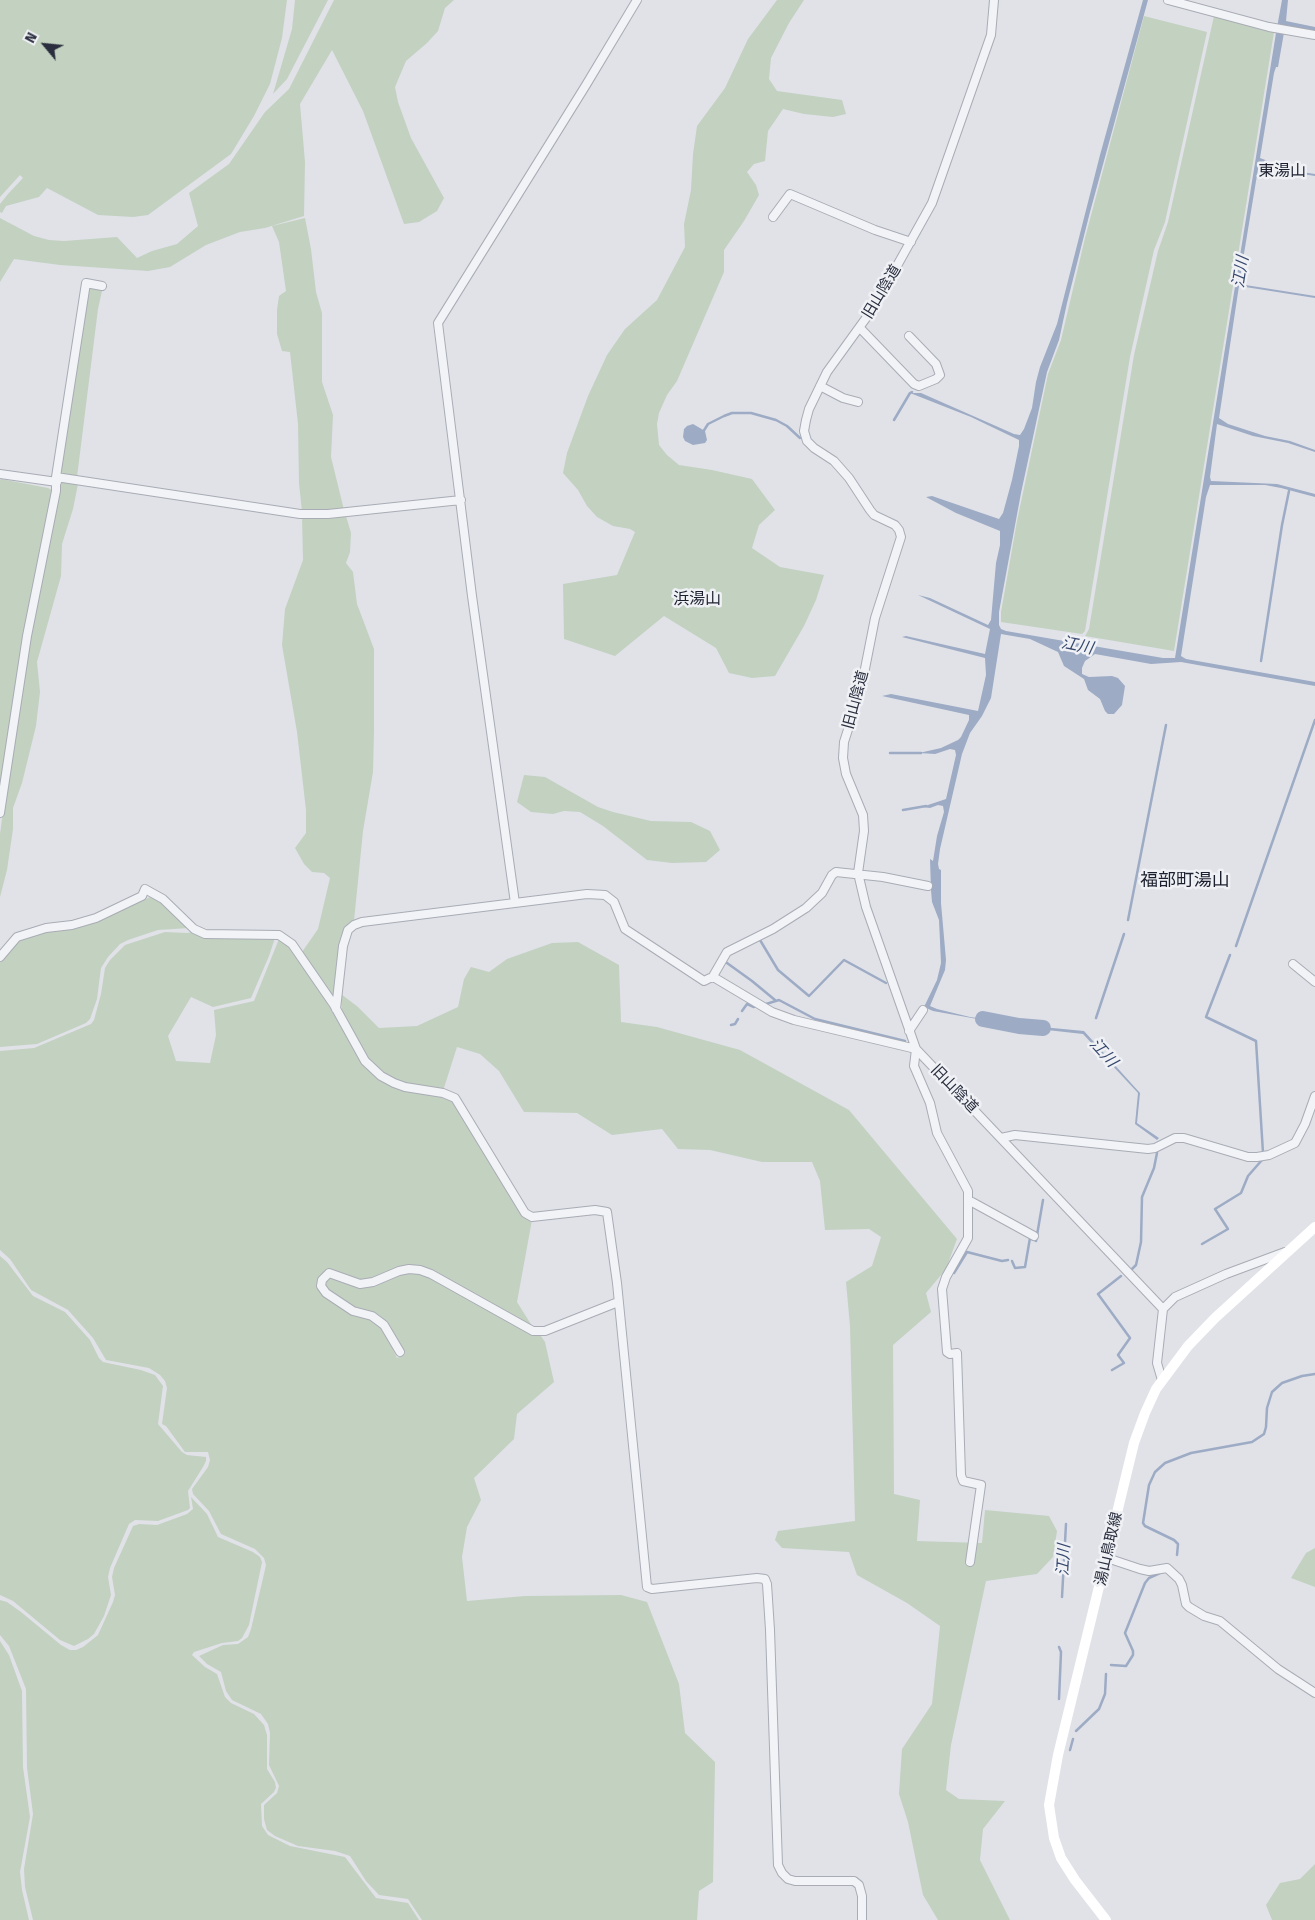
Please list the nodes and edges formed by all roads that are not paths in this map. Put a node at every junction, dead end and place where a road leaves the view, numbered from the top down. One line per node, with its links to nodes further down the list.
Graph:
1 (994, 0): 6 (street, 旧山陰道)
2 (1168, 0): 4 (street)
3 (634, 1): 14 (street)
4 (1315, 35)
5 (773, 217): 6 (street)
6 (911, 242): 8 (street, 旧山陰道)
7 (102, 286): 13 (street)
8 (860, 328): 9 (street); 10 (street, 旧山陰道)
9 (909, 336)
10 (820, 386): 11 (street); 16 (street, 旧山陰道)
11 (858, 402)
12 (0, 474): 13 (street)
13 (57, 480): 14 (street); 15 (street)
14 (461, 500): 18 (street)
15 (0, 813)
16 (858, 874): 17 (street); 21 (street); 25 (street, 旧山陰道)
17 (928, 886)
18 (515, 903): 21 (street); 23 (street)
19 (0, 957): 23 (street)
20 (1293, 964): 22 (street)
21 (712, 978): 26 (street)
22 (1315, 982)
23 (336, 1009): 33 (street)
24 (923, 1010): 25 (street)
25 (909, 1031): 26 (street, 旧山陰道)
26 (916, 1049): 28 (street, 旧山陰道); 29 (street)
27 (1315, 1096): 28 (street)
28 (1001, 1138): 34 (street, 旧山陰道)
29 (968, 1201): 31 (street); 38 (street)
30 (1315, 1226): 32 (main road, 湯山鳥取線)
31 (1034, 1236)
32 (1289, 1251): 34 (street); 36 (main road, 湯山鳥取線)
33 (618, 1302): 35 (street); 40 (street)
34 (1163, 1309): 36 (street)
35 (400, 1352)
36 (1162, 1380): 37 (main road, 湯山鳥取線)
37 (1107, 1558): 39 (street); 41 (main road, 湯山鳥取線)
38 (970, 1562)
39 (1315, 1693)
40 (862, 1920)
41 (1106, 1920)

